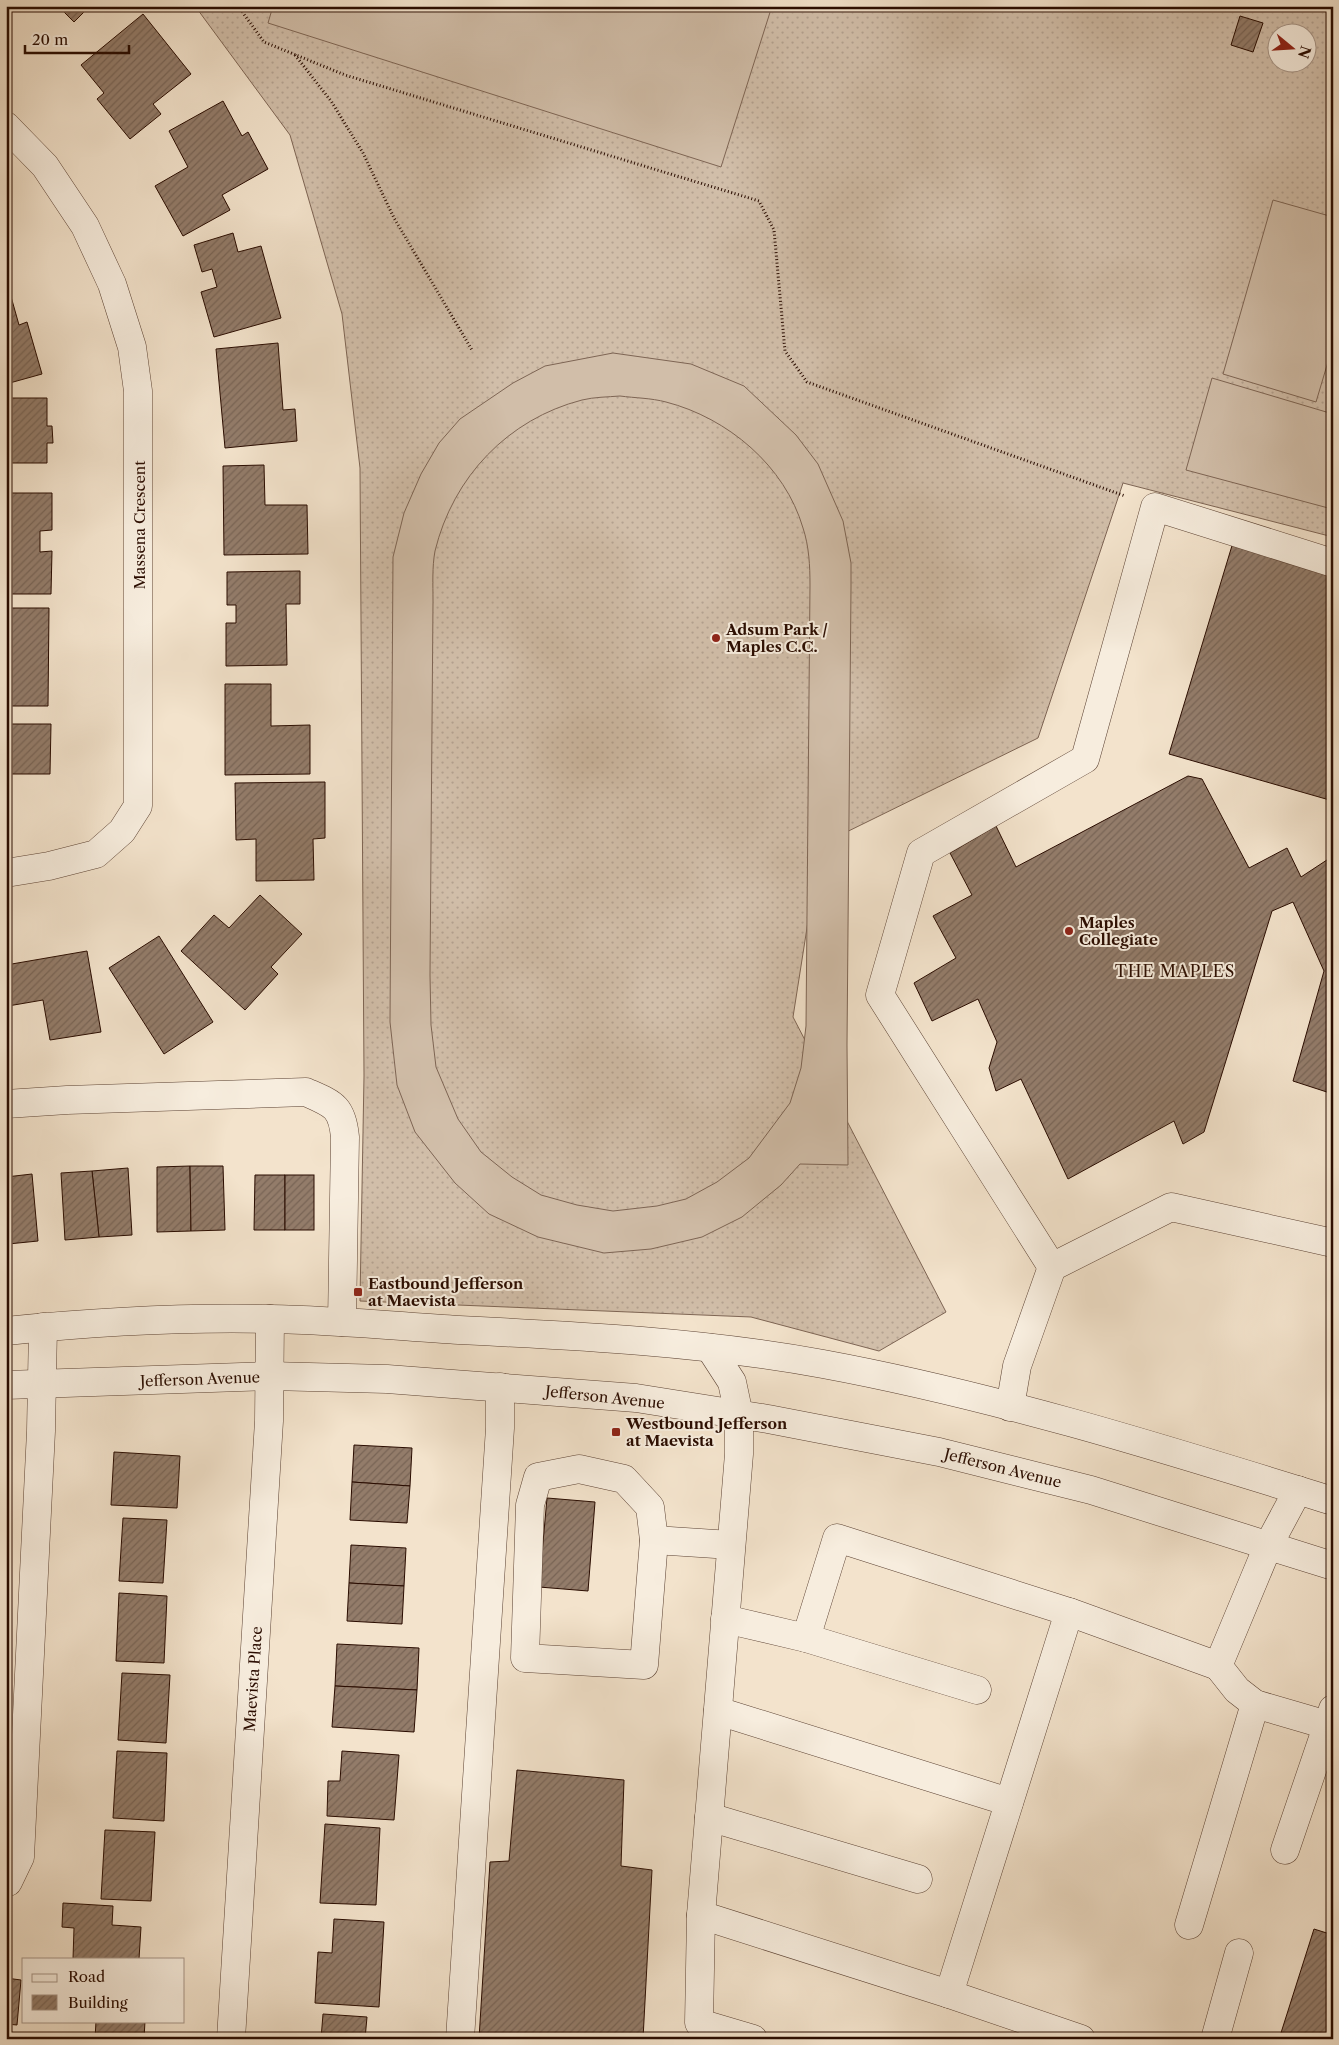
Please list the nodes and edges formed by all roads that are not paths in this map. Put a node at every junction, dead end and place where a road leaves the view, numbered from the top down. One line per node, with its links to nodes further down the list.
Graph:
1 (6, 126): 3 (street, Massena Crescent)
2 (1333, 563): 6 (street)
3 (6, 873)
4 (6, 1104): 8 (street)
5 (1333, 1243): 6 (street)
6 (1052, 1267): 16 (street)
7 (270, 1318): 8 (street); 9 (street); 12 (street, Maevista Place)
8 (342, 1322): 11 (street)
9 (43, 1327): 10 (street); 13 (street)
10 (6, 1331)
11 (710, 1348): 16 (street); 17 (street)
12 (270, 1376): 13 (street, Jefferson Avenue); 15 (street, Jefferson Avenue); 42 (street, Maevista Place)
13 (43, 1384): 14 (street, Jefferson Avenue); 36 (street)
14 (6, 1385)
15 (500, 1387): 17 (street, Jefferson Avenue); 43 (street)
16 (1010, 1407): 18 (street)
17 (739, 1415): 21 (street); 22 (street, Jefferson Avenue)
18 (1298, 1490): 19 (street); 22 (street)
19 (1333, 1501)
20 (654, 1540): 20 (street); 21 (street)
21 (731, 1546): 25 (street)
22 (1268, 1546): 23 (street, Jefferson Avenue); 27 (street)
23 (1333, 1566)
24 (1069, 1612): 26 (street); 27 (street); 32 (street)
25 (725, 1619): 26 (street); 30 (street)
26 (806, 1638): 28 (street)
27 (1218, 1666): 29 (street)
28 (977, 1690)
29 (1255, 1704): 31 (street); 38 (street)
30 (718, 1710): 32 (street); 33 (street)
31 (1330, 1717): 34 (street)
32 (1009, 1802): 40 (street)
33 (709, 1817): 35 (street); 37 (street)
34 (1285, 1850)
35 (918, 1879)
36 (6, 1882)
37 (701, 1915): 40 (street); 41 (street)
38 (1189, 1925)
39 (1239, 1953): 46 (street)
40 (949, 1994): 45 (street)
41 (699, 2031): 44 (street)
42 (231, 2039)
43 (460, 2039)
44 (753, 2039)
45 (1081, 2039)
46 (1215, 2039)

